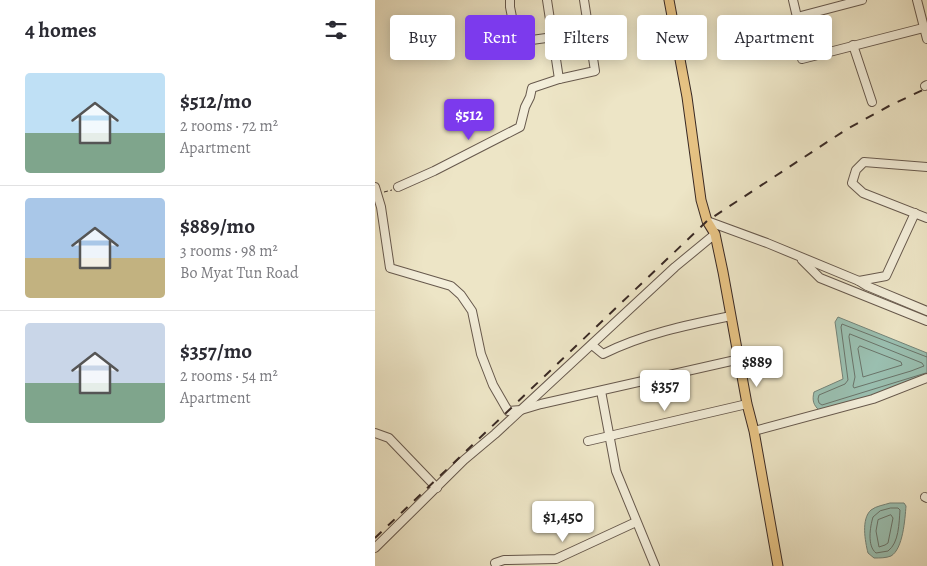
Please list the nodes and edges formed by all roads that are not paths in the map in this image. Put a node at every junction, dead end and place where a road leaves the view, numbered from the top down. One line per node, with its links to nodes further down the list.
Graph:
1 (510, 0): 13 (street)
2 (547, 0): 8 (street)
3 (583, 0): 9 (street)
4 (669, 0): 26 (main road)
5 (793, 0): 10 (street)
6 (862, 0): 11 (street)
7 (917, 0): 12 (street)
8 (550, 15)
9 (586, 15)
10 (797, 15)
11 (805, 15)
12 (925, 27): 14 (street); 15 (street)
13 (545, 39)
14 (927, 39)
15 (853, 46): 16 (street); 20 (street)
16 (832, 51)
17 (557, 60): 19 (street)
18 (594, 60): 19 (street)
19 (559, 79): 23 (street)
20 (872, 102)
21 (927, 167): 24 (street)
22 (375, 187): 38 (street)
23 (398, 187)
24 (915, 213): 25 (street); 29 (street)
25 (927, 218)
26 (707, 221): 27 (main road); 28 (street)
27 (715, 234): 31 (main road); 33 (street)
28 (800, 257): 29 (street); 32 (street)
29 (859, 280): 30 (street)
30 (927, 311)
31 (731, 316): 33 (street); 34 (main road)
32 (927, 321)
33 (592, 344): 38 (street)
34 (740, 359): 36 (street); 37 (main road)
35 (927, 378): 39 (street)
36 (601, 391): 38 (street); 41 (street)
37 (747, 404): 39 (main road); 41 (street)
38 (521, 410): 43 (street)
39 (754, 432): 48 (main road)
40 (375, 433): 43 (street)
41 (609, 435): 42 (street); 44 (street)
42 (587, 441)
43 (437, 488): 45 (street)
44 (636, 522): 46 (street); 47 (street)
45 (375, 548)
46 (495, 563)
47 (655, 566)
48 (778, 566)

